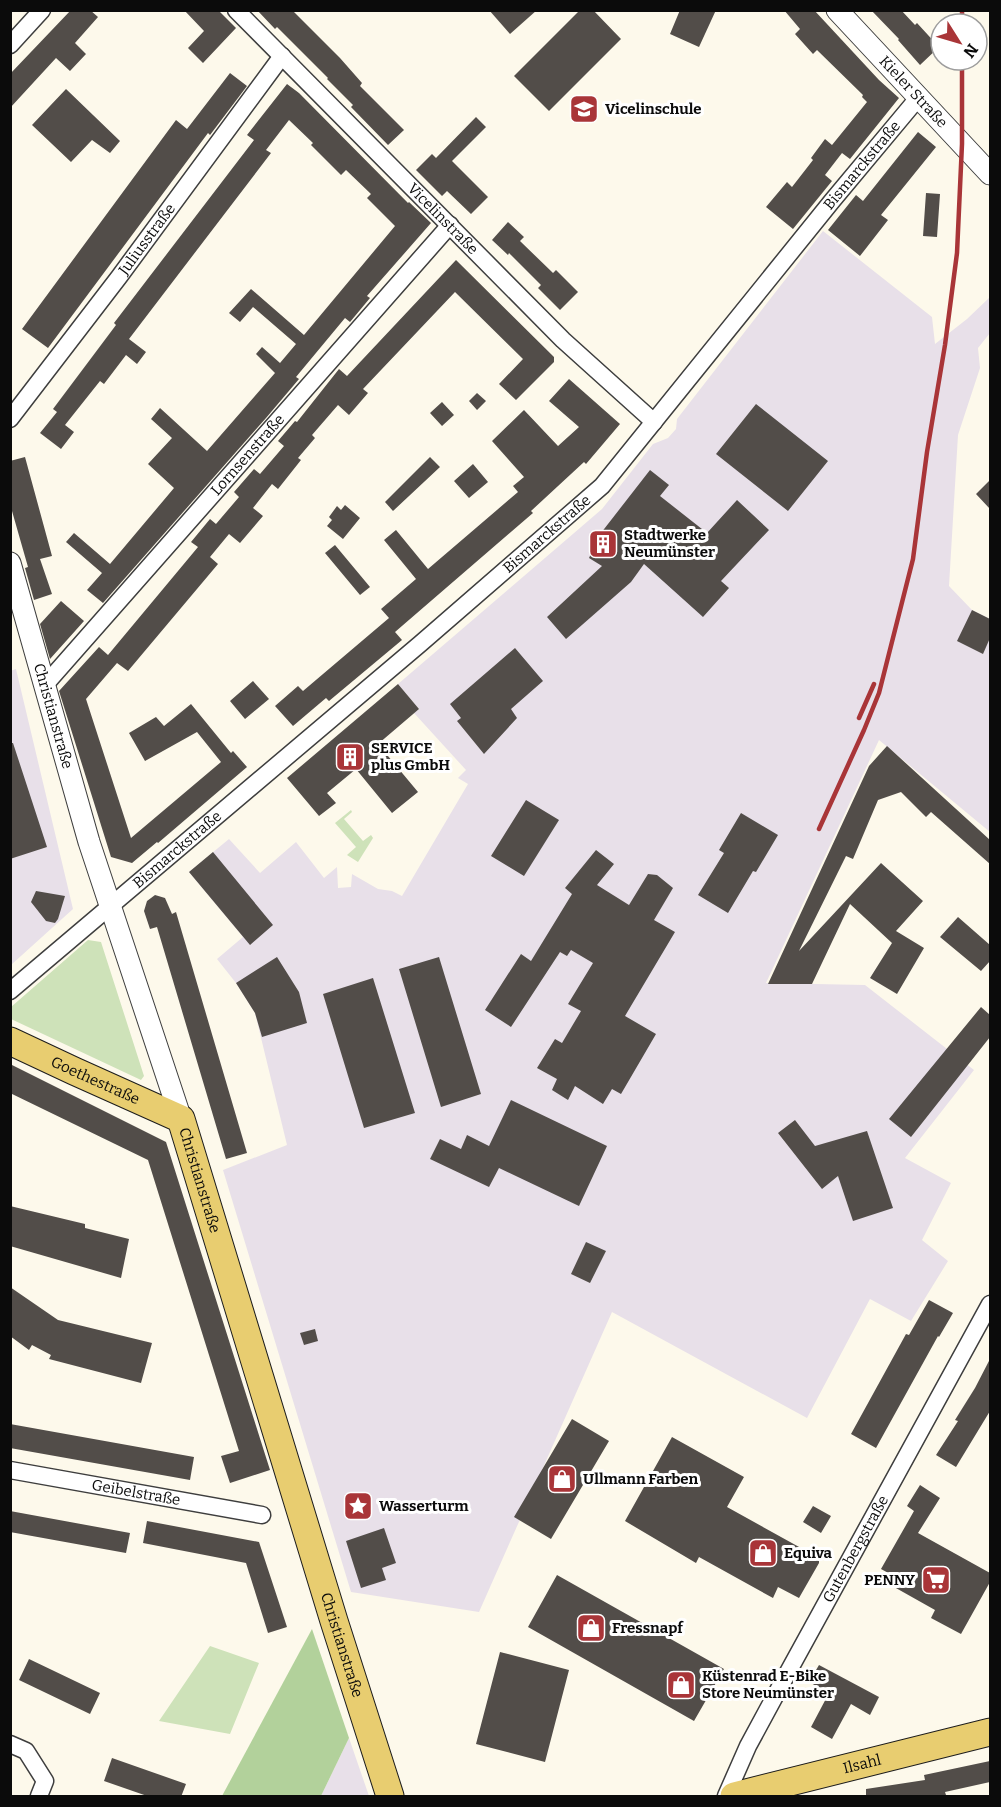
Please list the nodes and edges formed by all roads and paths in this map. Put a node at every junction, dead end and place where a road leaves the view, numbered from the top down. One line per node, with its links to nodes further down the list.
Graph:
1 (42, 10): 4 (street)
2 (236, 10): 5 (street, Vicelinstraße)
3 (837, 10): 6 (street, Kieler Straße)
4 (10, 45)
5 (282, 56): 8 (street, Vicelinstraße); 9 (street, Juliusstraße)
6 (918, 98): 7 (street, Kieler Straße); 10 (street, Bismarckstraße)
7 (990, 174)
8 (450, 225): 10 (street, Vicelinstraße); 12 (street, Lornsenstraße)
9 (10, 419)
10 (654, 422): 13 (street, Bismarckstraße)
11 (10, 563): 12 (street, Christianstraße)
12 (44, 686): 13 (street, Christianstraße)
13 (112, 906): 14 (street, Bismarckstraße); 16 (street, Christianstraße)
14 (10, 991)
15 (10, 1041): 16 (main road, Goethestraße)
16 (181, 1119): 23 (main road, Christianstraße)
17 (990, 1304): 24 (street, Gutenbergstraße)
18 (10, 1470): 19 (street, Geibelstraße)
19 (262, 1515)
20 (990, 1732): 25 (main road, Ilsahl)
21 (10, 1744): 22 (street)
22 (39, 1797)
23 (390, 1797)
24 (726, 1797)
25 (734, 1797)

